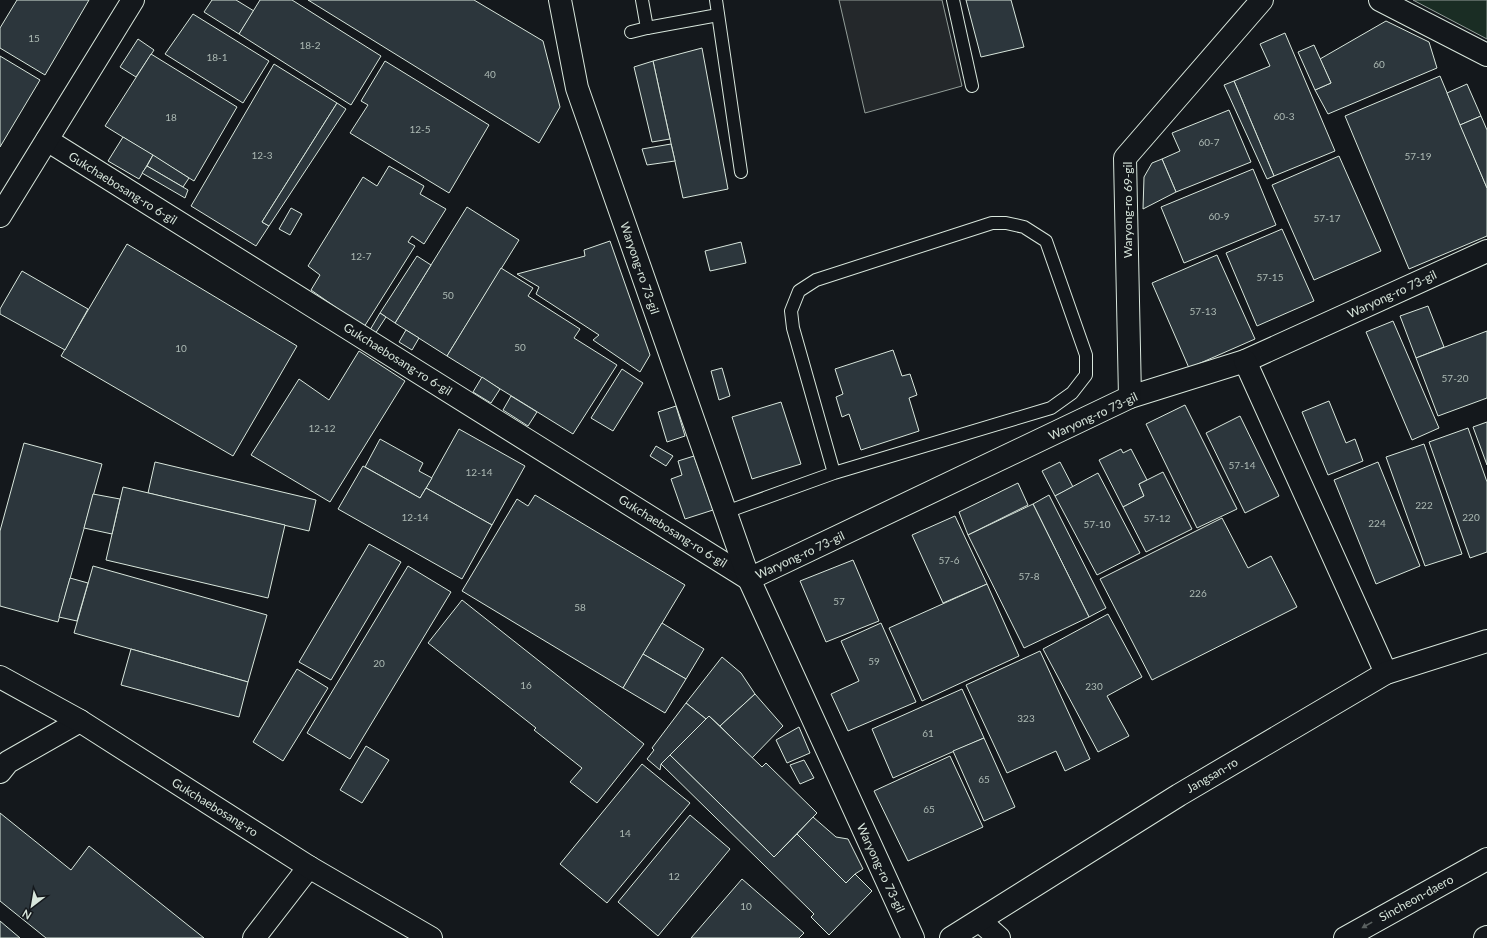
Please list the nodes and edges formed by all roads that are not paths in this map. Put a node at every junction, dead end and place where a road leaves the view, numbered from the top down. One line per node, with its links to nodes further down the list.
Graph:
1 (132, 0): 13 (main road)
2 (560, 0): 20 (main road, Waryong-ro 73-gil)
3 (642, 0): 9 (lane)
4 (716, 0): 8 (lane)
5 (953, 0): 12 (lane)
6 (1262, 0): 18 (main road, Waryong-ro 69-gil)
7 (1380, 0): 11 (main road)
8 (718, 15): 9 (lane); 14 (lane)
9 (647, 28): 10 (lane)
10 (631, 32)
11 (1487, 55)
12 (972, 86)
13 (47, 140): 15 (main road); 21 (main road, Gukchaebosang-ro 6-gil)
14 (741, 172)
15 (0, 216)
16 (1487, 251): 17 (main road, Waryong-ro 73-gil)
17 (1245, 361): 18 (main road, Waryong-ro 73-gil); 23 (main road)
18 (1130, 397): 21 (main road, Waryong-ro 73-gil)
19 (834, 473): 19 (lane); 20 (lane)
20 (726, 512): 21 (main road, Waryong-ro 73-gil)
21 (749, 579): 32 (main road, Waryong-ro 73-gil)
22 (1487, 641): 23 (main road, Jangsan-ro)
23 (1386, 673): 29 (main road, Jangsan-ro)
24 (0, 676): 25 (main road, Gukchaebosang-ro)
25 (80, 721): 26 (main road); 28 (main road, Gukchaebosang-ro)
26 (0, 772)
27 (1487, 859): 35 (main road, Sincheon-daero, one-way to 35)
28 (309, 867): 30 (main road); 31 (main road, Gukchaebosang-ro)
29 (980, 920): 33 (main road, Jangsan-ro); 34 (main road)
30 (254, 938)
31 (431, 938)
32 (913, 938)
33 (951, 938)
34 (999, 938)
35 (1345, 938)

